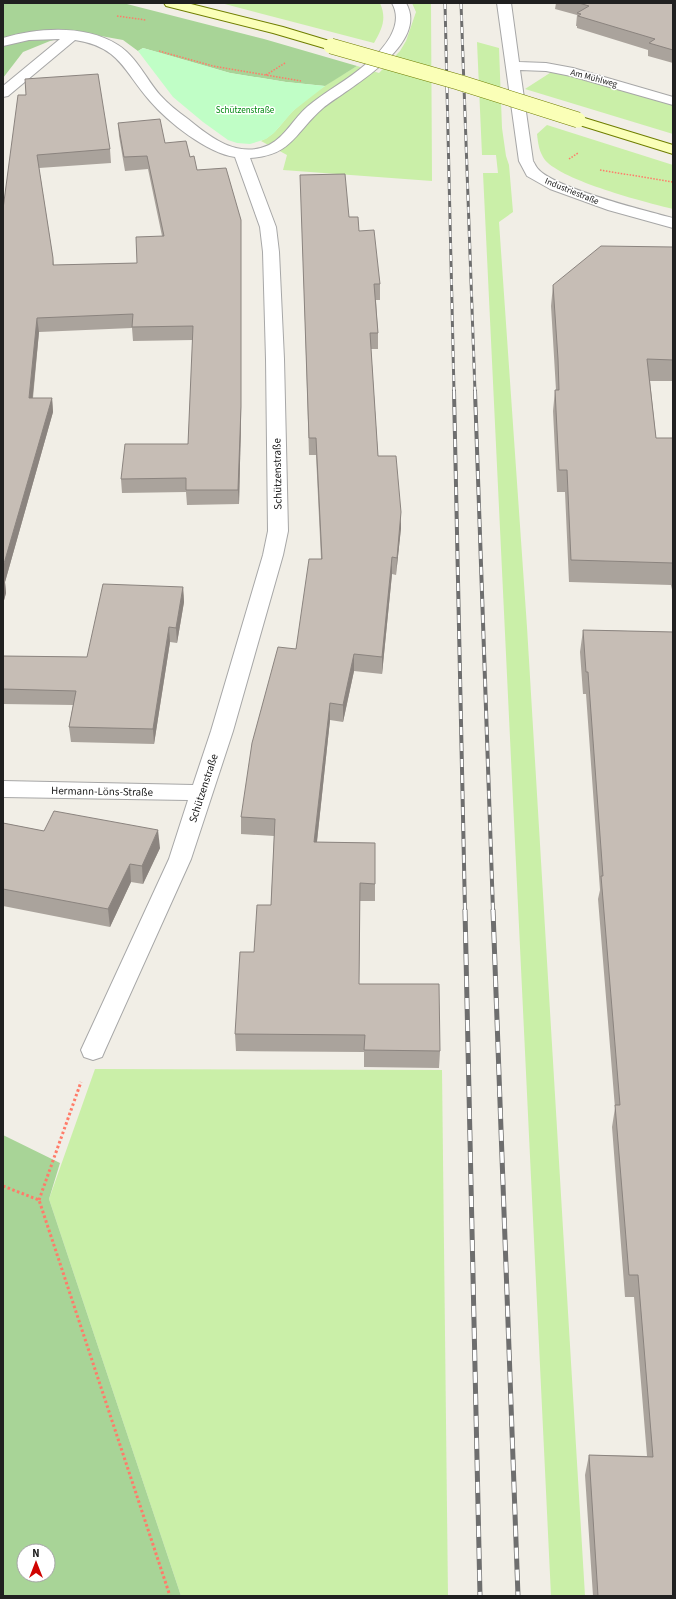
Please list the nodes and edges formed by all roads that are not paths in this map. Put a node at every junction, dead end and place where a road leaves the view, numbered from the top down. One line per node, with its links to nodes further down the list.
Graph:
1 (172, 3): 9 (main road, bridge)
2 (399, 3): 10 (street)
3 (504, 3): 6 (street, Industriestraße)
4 (71, 36): 5 (street); 7 (street); 10 (street)
5 (3, 42)
6 (512, 66): 8 (street, Am Mühlweg); 11 (street, Industriestraße)
7 (3, 93)
8 (673, 101)
9 (673, 150)
10 (241, 153): 13 (street, Schützenstraße)
11 (673, 223)
12 (3, 789): 13 (street, Hermann-Löns-Straße)
13 (202, 793): 14 (street, Schützenstraße)
14 (93, 1050)

